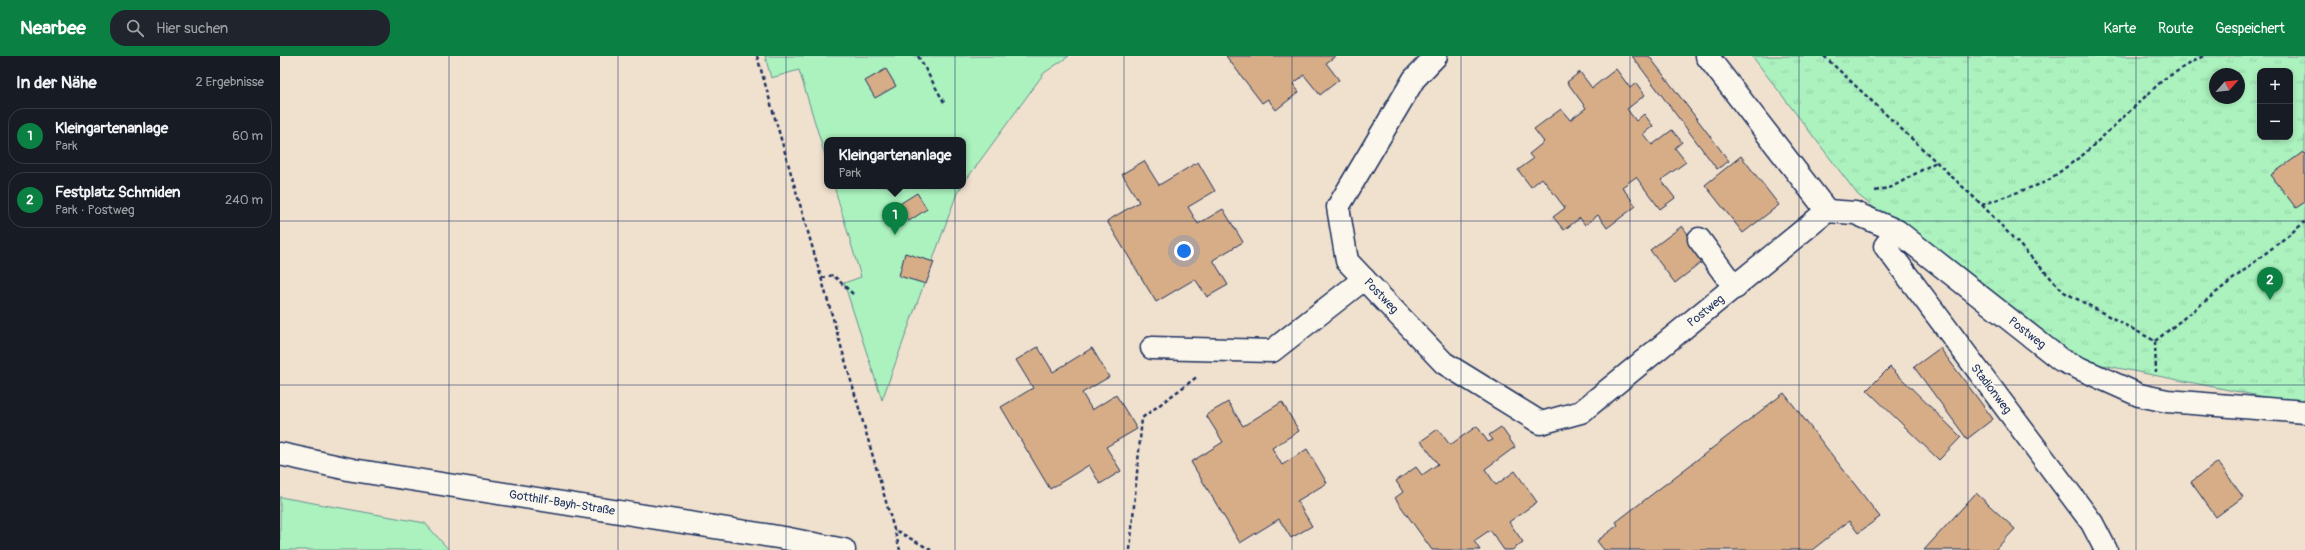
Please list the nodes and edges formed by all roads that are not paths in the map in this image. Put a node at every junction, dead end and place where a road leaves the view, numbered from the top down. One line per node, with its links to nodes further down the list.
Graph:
1 (1436, 56): 6 (street, Postweg)
2 (1707, 56): 3 (street)
3 (1827, 211): 4 (street, Postweg); 7 (street, Postweg)
4 (1896, 231): 9 (street, Postweg); 12 (street, Stadionweg)
5 (1699, 239): 7 (street)
6 (1364, 279): 7 (street, Postweg); 8 (street)
7 (1735, 288)
8 (1152, 348)
9 (2305, 412)
10 (280, 454): 11 (street, Gotthilf-Bayh-Straße)
11 (844, 550)
12 (2106, 550)

